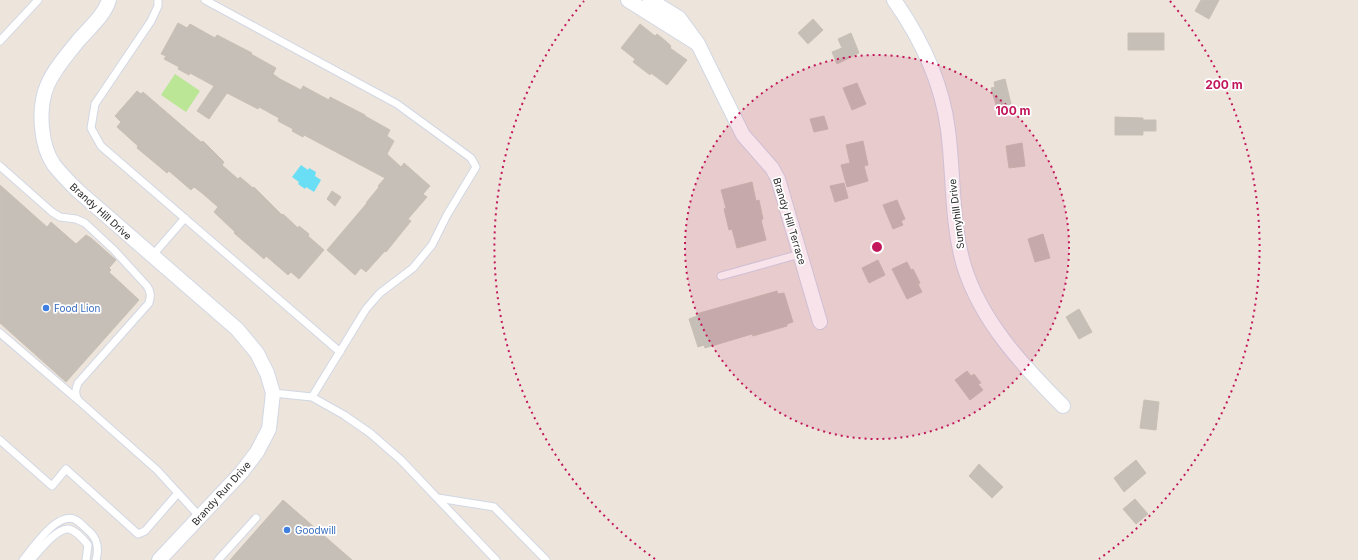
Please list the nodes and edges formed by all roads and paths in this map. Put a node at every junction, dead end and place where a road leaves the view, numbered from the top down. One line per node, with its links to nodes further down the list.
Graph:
1 (38, 0): 8 (lane)
2 (109, 0): 13 (street, Brandy Hill Drive)
3 (158, 0): 11 (lane)
4 (205, 0): 17 (lane)
5 (628, 0): 9 (street)
6 (650, 0): 9 (street, Brandy Hill Terrace)
7 (894, 0): 21 (street, Sunnyhill Drive)
8 (0, 41)
9 (698, 44): 12 (street, Brandy Hill Terrace)
10 (0, 166): 20 (lane)
11 (185, 218): 13 (lane); 17 (lane)
12 (800, 254): 14 (lane); 15 (street, Brandy Hill Terrace)
13 (152, 256): 18 (street, Brandy Hill Drive)
14 (721, 276)
15 (820, 322)
16 (0, 333): 20 (lane)
17 (340, 352): 19 (lane)
18 (274, 393): 19 (lane); 25 (street, Brandy Run Drive)
19 (312, 397): 24 (lane)
20 (78, 400): 23 (lane)
21 (1063, 406)
22 (0, 440): 23 (lane)
23 (178, 493): 25 (lane)
24 (438, 498): 33 (lane); 34 (lane)
25 (200, 517): 31 (street, Brandy Run Drive)
26 (256, 518): 32 (lane)
27 (23, 560): 30 (lane)
28 (31, 560): 29 (lane)
29 (86, 560)
30 (96, 560)
31 (160, 560)
32 (218, 560)
33 (496, 560)
34 (546, 560)

